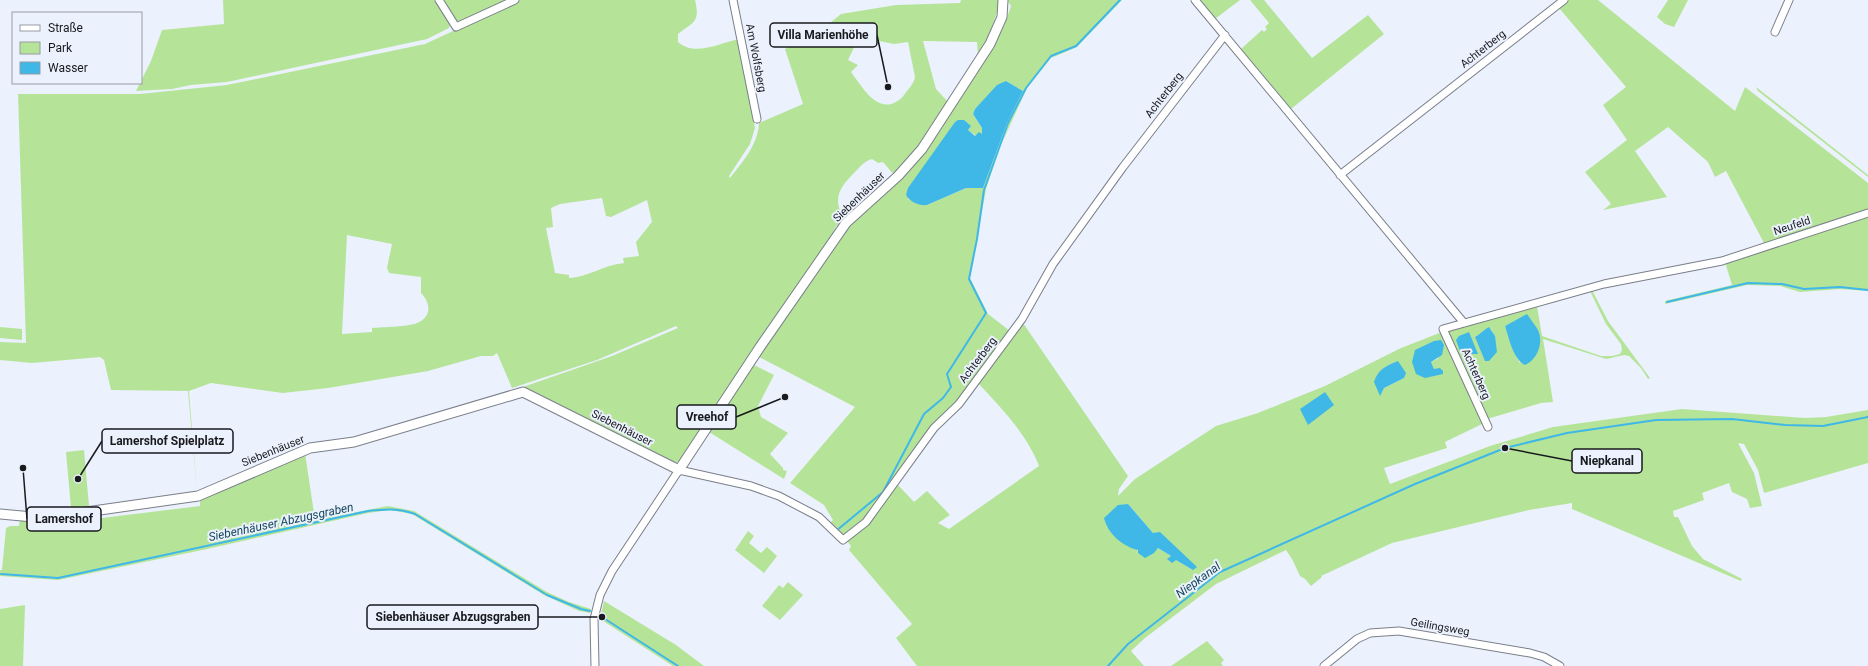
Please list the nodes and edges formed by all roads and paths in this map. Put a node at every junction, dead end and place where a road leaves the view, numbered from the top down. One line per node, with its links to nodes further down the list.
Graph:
1 (439, 0): 2 (street)
2 (515, 0)
3 (733, 0): 10 (street, Am Wolfsberg)
4 (1004, 0): 16 (street, Siebenhäuser)
5 (1195, 0): 9 (street)
6 (1564, 0): 11 (street, Achterberg)
7 (1789, 0): 8 (street)
8 (1775, 32)
9 (1225, 35): 11 (street); 16 (street, Achterberg)
10 (757, 119)
11 (1340, 175): 14 (street)
12 (1868, 213): 13 (street, Neufeld)
13 (1722, 261): 14 (street, Achterberg)
14 (1464, 323): 15 (street, Achterberg)
15 (1488, 427)
16 (679, 470): 17 (street, Siebenhäuser); 18 (street)
17 (0, 514)
18 (595, 666)
19 (1324, 666): 20 (street, Geilingsweg)
20 (1560, 666)

